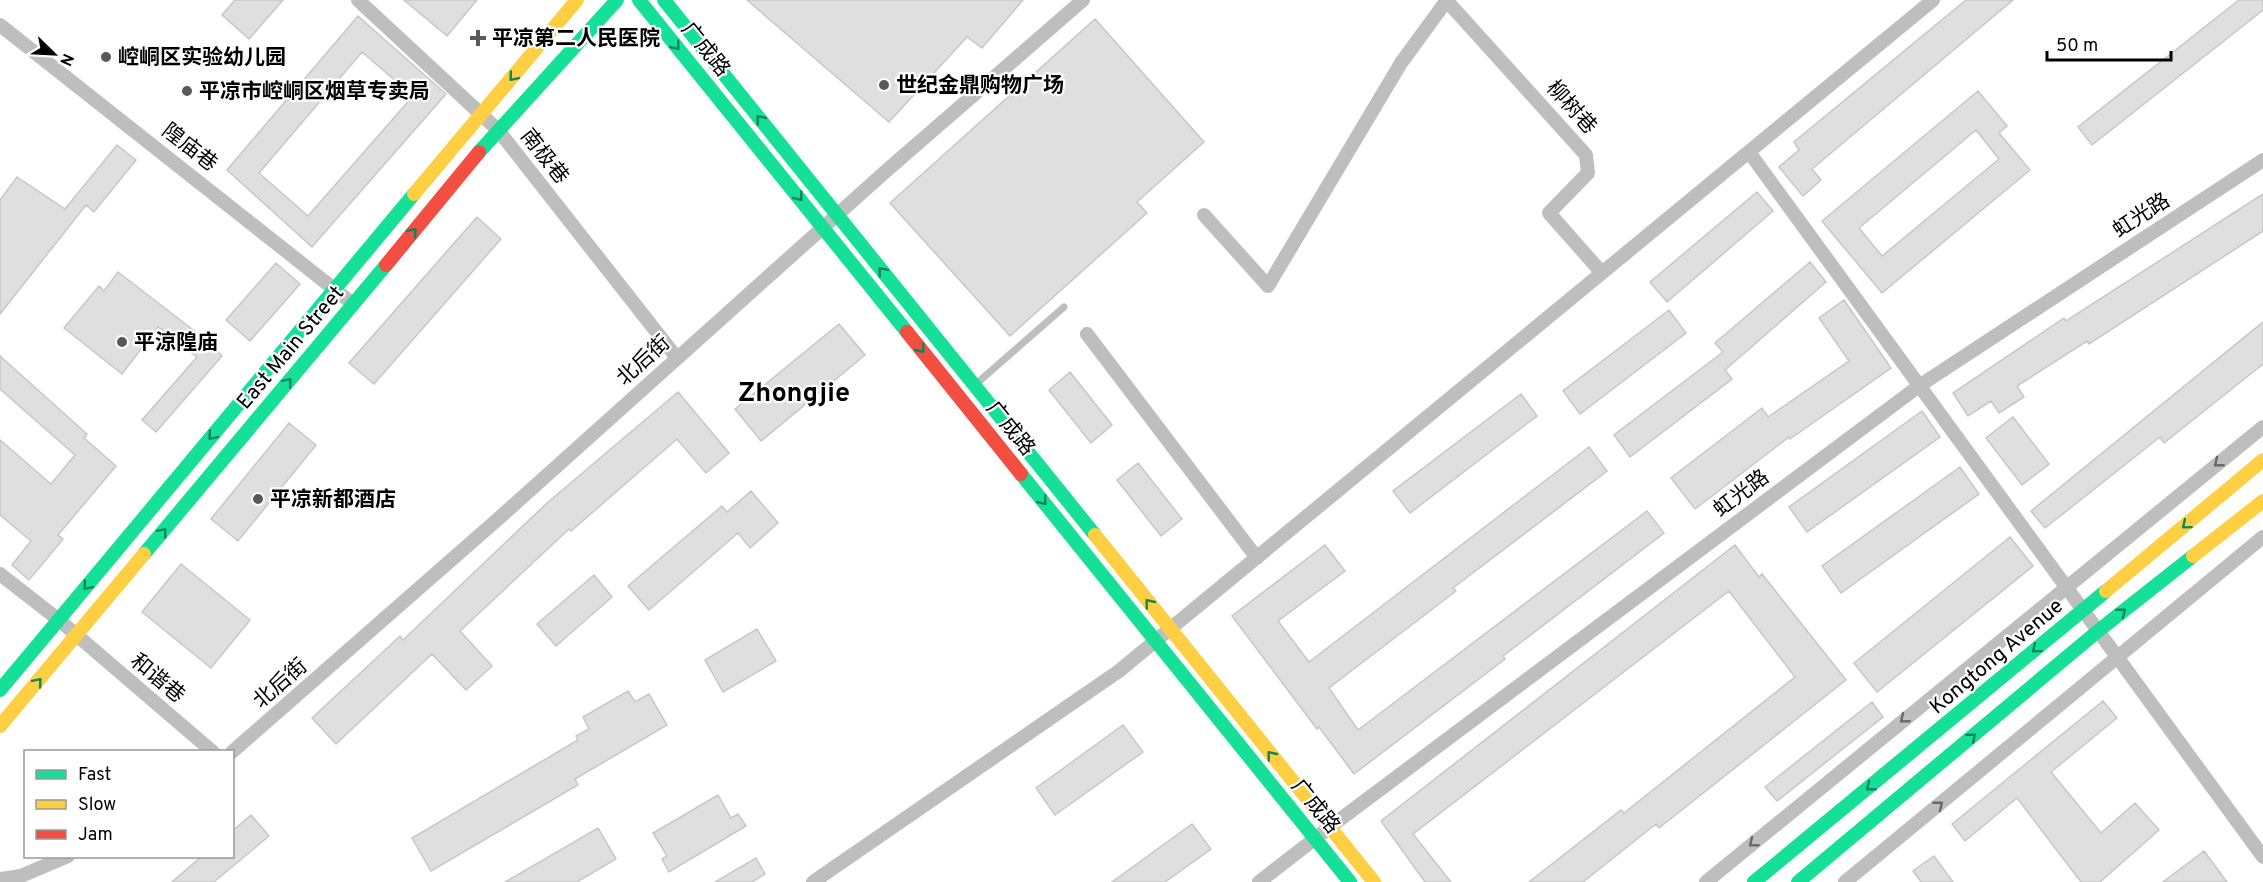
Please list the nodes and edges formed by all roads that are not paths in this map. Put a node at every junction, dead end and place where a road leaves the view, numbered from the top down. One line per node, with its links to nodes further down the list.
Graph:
1 (358, 0): 10 (street, 南极巷)
2 (577, 0): 10 (main road, East Main Street, one-way to 10)
3 (617, 0): 11 (main road, East Main Street)
4 (639, 0): 16 (main road, 广成路, one-way to 16)
5 (664, 0): 14 (main road, 广成路, one-way to 5)
6 (1083, 0): 14 (street, 北后街)
7 (1447, 0): 15 (street, 柳树巷); 17 (street, 柳树巷)
8 (1933, 0): 12 (street)
9 (0, 25): 18 (street, 隍庙巷)
10 (482, 114): 11 (street, 南极巷); 18 (main road, East Main Street)
11 (498, 130): 19 (main road, East Main Street, one-way to 11); 22 (street, 南极巷)
12 (1749, 152): 17 (street); 24 (street)
13 (2263, 160): 24 (street, 虹光路)
14 (837, 215): 16 (street, 北后街); 23 (main road, 广成路, one-way to 14)
15 (1204, 215)
16 (823, 227): 22 (street, 北后街); 37 (main road, 广成路, one-way to 37)
17 (1602, 273): 29 (street)
18 (336, 288): 19 (street, 隍庙巷); 33 (main road, East Main Street, one-way to 33)
19 (353, 304): 36 (main road, East Main Street, one-way to 19)
20 (1064, 307): 23 (lane)
21 (1087, 334): 29 (street)
22 (677, 358): 42 (street, 北后街)
23 (974, 385): 34 (main road, 广成路, one-way to 23)
24 (1919, 386): 31 (street); 43 (street, 虹光路)
25 (2263, 426): 31 (street, one-way to 31)
26 (2263, 460): 32 (main road, Kongtong Avenue, one-way to 32)
27 (2263, 501): 35 (main road, one-way to 27)
28 (2263, 537): 38 (street)
29 (1257, 558): 34 (street)
30 (0, 574): 33 (street, 和谐巷)
31 (2066, 586): 32 (street); 52 (street, one-way to 52)
32 (2083, 610): 35 (street); 53 (main road, Kongtong Avenue, one-way to 53)
33 (59, 620): 36 (street, 和谐巷); 39 (main road, East Main Street)
34 (1170, 629): 37 (street); 43 (main road, 广成路, one-way to 34)
35 (2098, 631): 38 (street); 54 (main road, one-way to 35)
36 (76, 637): 40 (main road, East Main Street, one-way to 36); 41 (street, 和谐巷)
37 (1155, 642): 44 (main road, 广成路); 48 (street)
38 (2118, 658): 45 (street); 55 (street, one-way to 38)
39 (0, 690)
40 (0, 726)
41 (211, 750)
42 (234, 750)
43 (1330, 827): 44 (street, 虹光路); 51 (main road, 广成路)
44 (1316, 838): 49 (street, 虹光路); 50 (main road, 广成路)
45 (2263, 857)
46 (63, 858): 47 (street)
47 (0, 879)
48 (813, 882)
49 (1259, 882)
50 (1350, 882)
51 (1374, 882)
52 (1706, 882)
53 (1754, 882)
54 (1798, 882)
55 (1845, 882)

